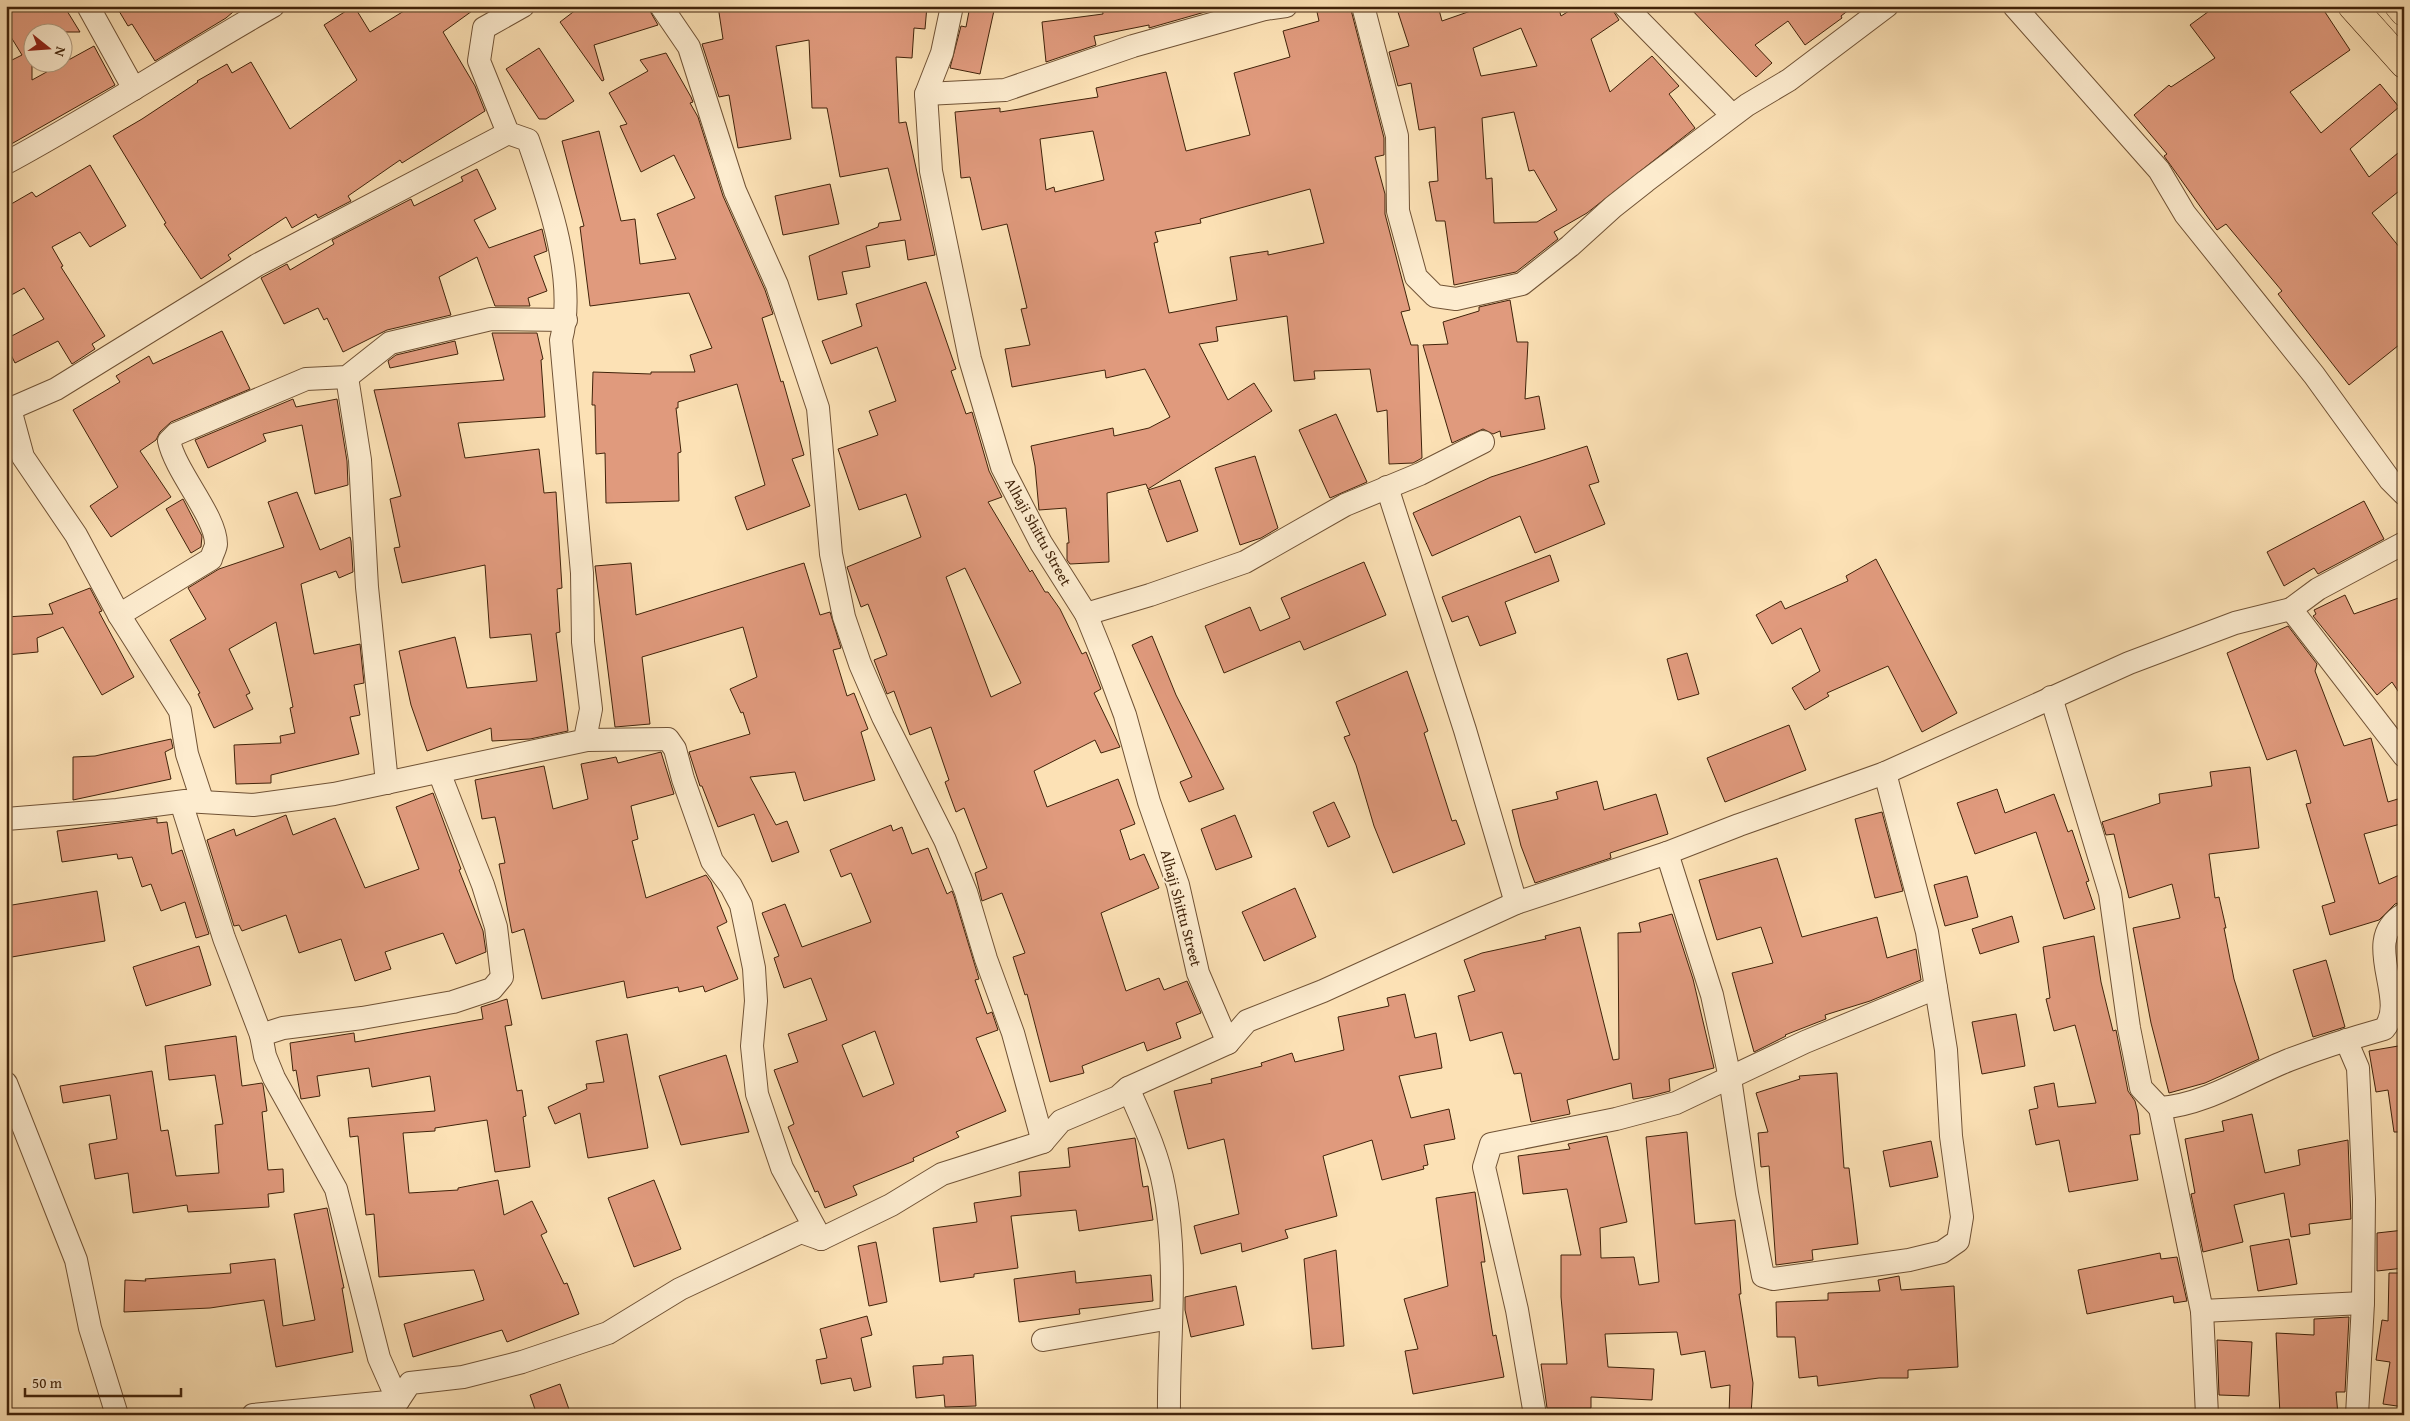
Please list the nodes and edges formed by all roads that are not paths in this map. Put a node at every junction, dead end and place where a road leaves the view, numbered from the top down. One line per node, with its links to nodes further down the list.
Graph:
1 (88, 6): 15 (street)
2 (273, 6): 15 (street)
3 (523, 6): 18 (street)
4 (662, 6): 49 (street)
5 (952, 6): 16 (street, Alhaji Shittu Street)
6 (1286, 6): 16 (street)
7 (1363, 6): 17 (street)
8 (1625, 6): 17 (street)
9 (1887, 6): 17 (street)
10 (2014, 6): 25 (street)
11 (2352, 6): 14 (main road)
12 (2399, 6): 13 (main road)
13 (2404, 12)
14 (2404, 64)
15 (134, 89): 19 (street)
16 (926, 94): 28 (street, Alhaji Shittu Street)
17 (1732, 116)
18 (508, 133): 20 (street); 22 (street)
19 (6, 163)
20 (566, 320): 21 (street); 31 (street)
21 (347, 377): 29 (street); 35 (street)
22 (8, 405): 29 (street)
23 (1483, 442): 24 (street)
24 (1387, 487): 28 (street); 39 (street)
25 (2404, 494)
26 (2404, 543): 27 (street)
27 (2291, 609): 30 (street); 32 (street)
28 (1086, 614): 44 (street, Alhaji Shittu Street)
29 (119, 615): 36 (street)
30 (2051, 696): 34 (street); 48 (street)
31 (587, 740): 33 (street); 50 (street)
32 (2404, 756)
33 (439, 772): 35 (street); 42 (street)
34 (1885, 773): 38 (street); 41 (street)
35 (387, 783): 36 (street)
36 (191, 801): 37 (street); 42 (street)
37 (6, 819)
38 (1667, 853): 39 (street); 45 (street)
39 (1516, 903): 44 (street)
40 (2404, 914): 43 (street)
41 (1936, 988): 45 (street); 45 (street)
42 (261, 1034): 55 (street)
43 (2346, 1040): 48 (street); 51 (street)
44 (1228, 1043): 47 (street)
45 (1730, 1078): 59 (street)
46 (6, 1083): 56 (street)
47 (1128, 1088): 49 (street); 53 (street)
48 (2160, 1108): 52 (street)
49 (1043, 1142): 50 (street)
50 (820, 1239): 55 (street)
51 (2363, 1302): 52 (street); 61 (street)
52 (2202, 1311): 60 (street)
53 (1171, 1318): 54 (street); 58 (street)
54 (1043, 1340)
55 (398, 1401): 57 (street)
56 (117, 1415)
57 (253, 1415)
58 (1169, 1415)
59 (1535, 1415)
60 (2206, 1415)
61 (2357, 1415)

